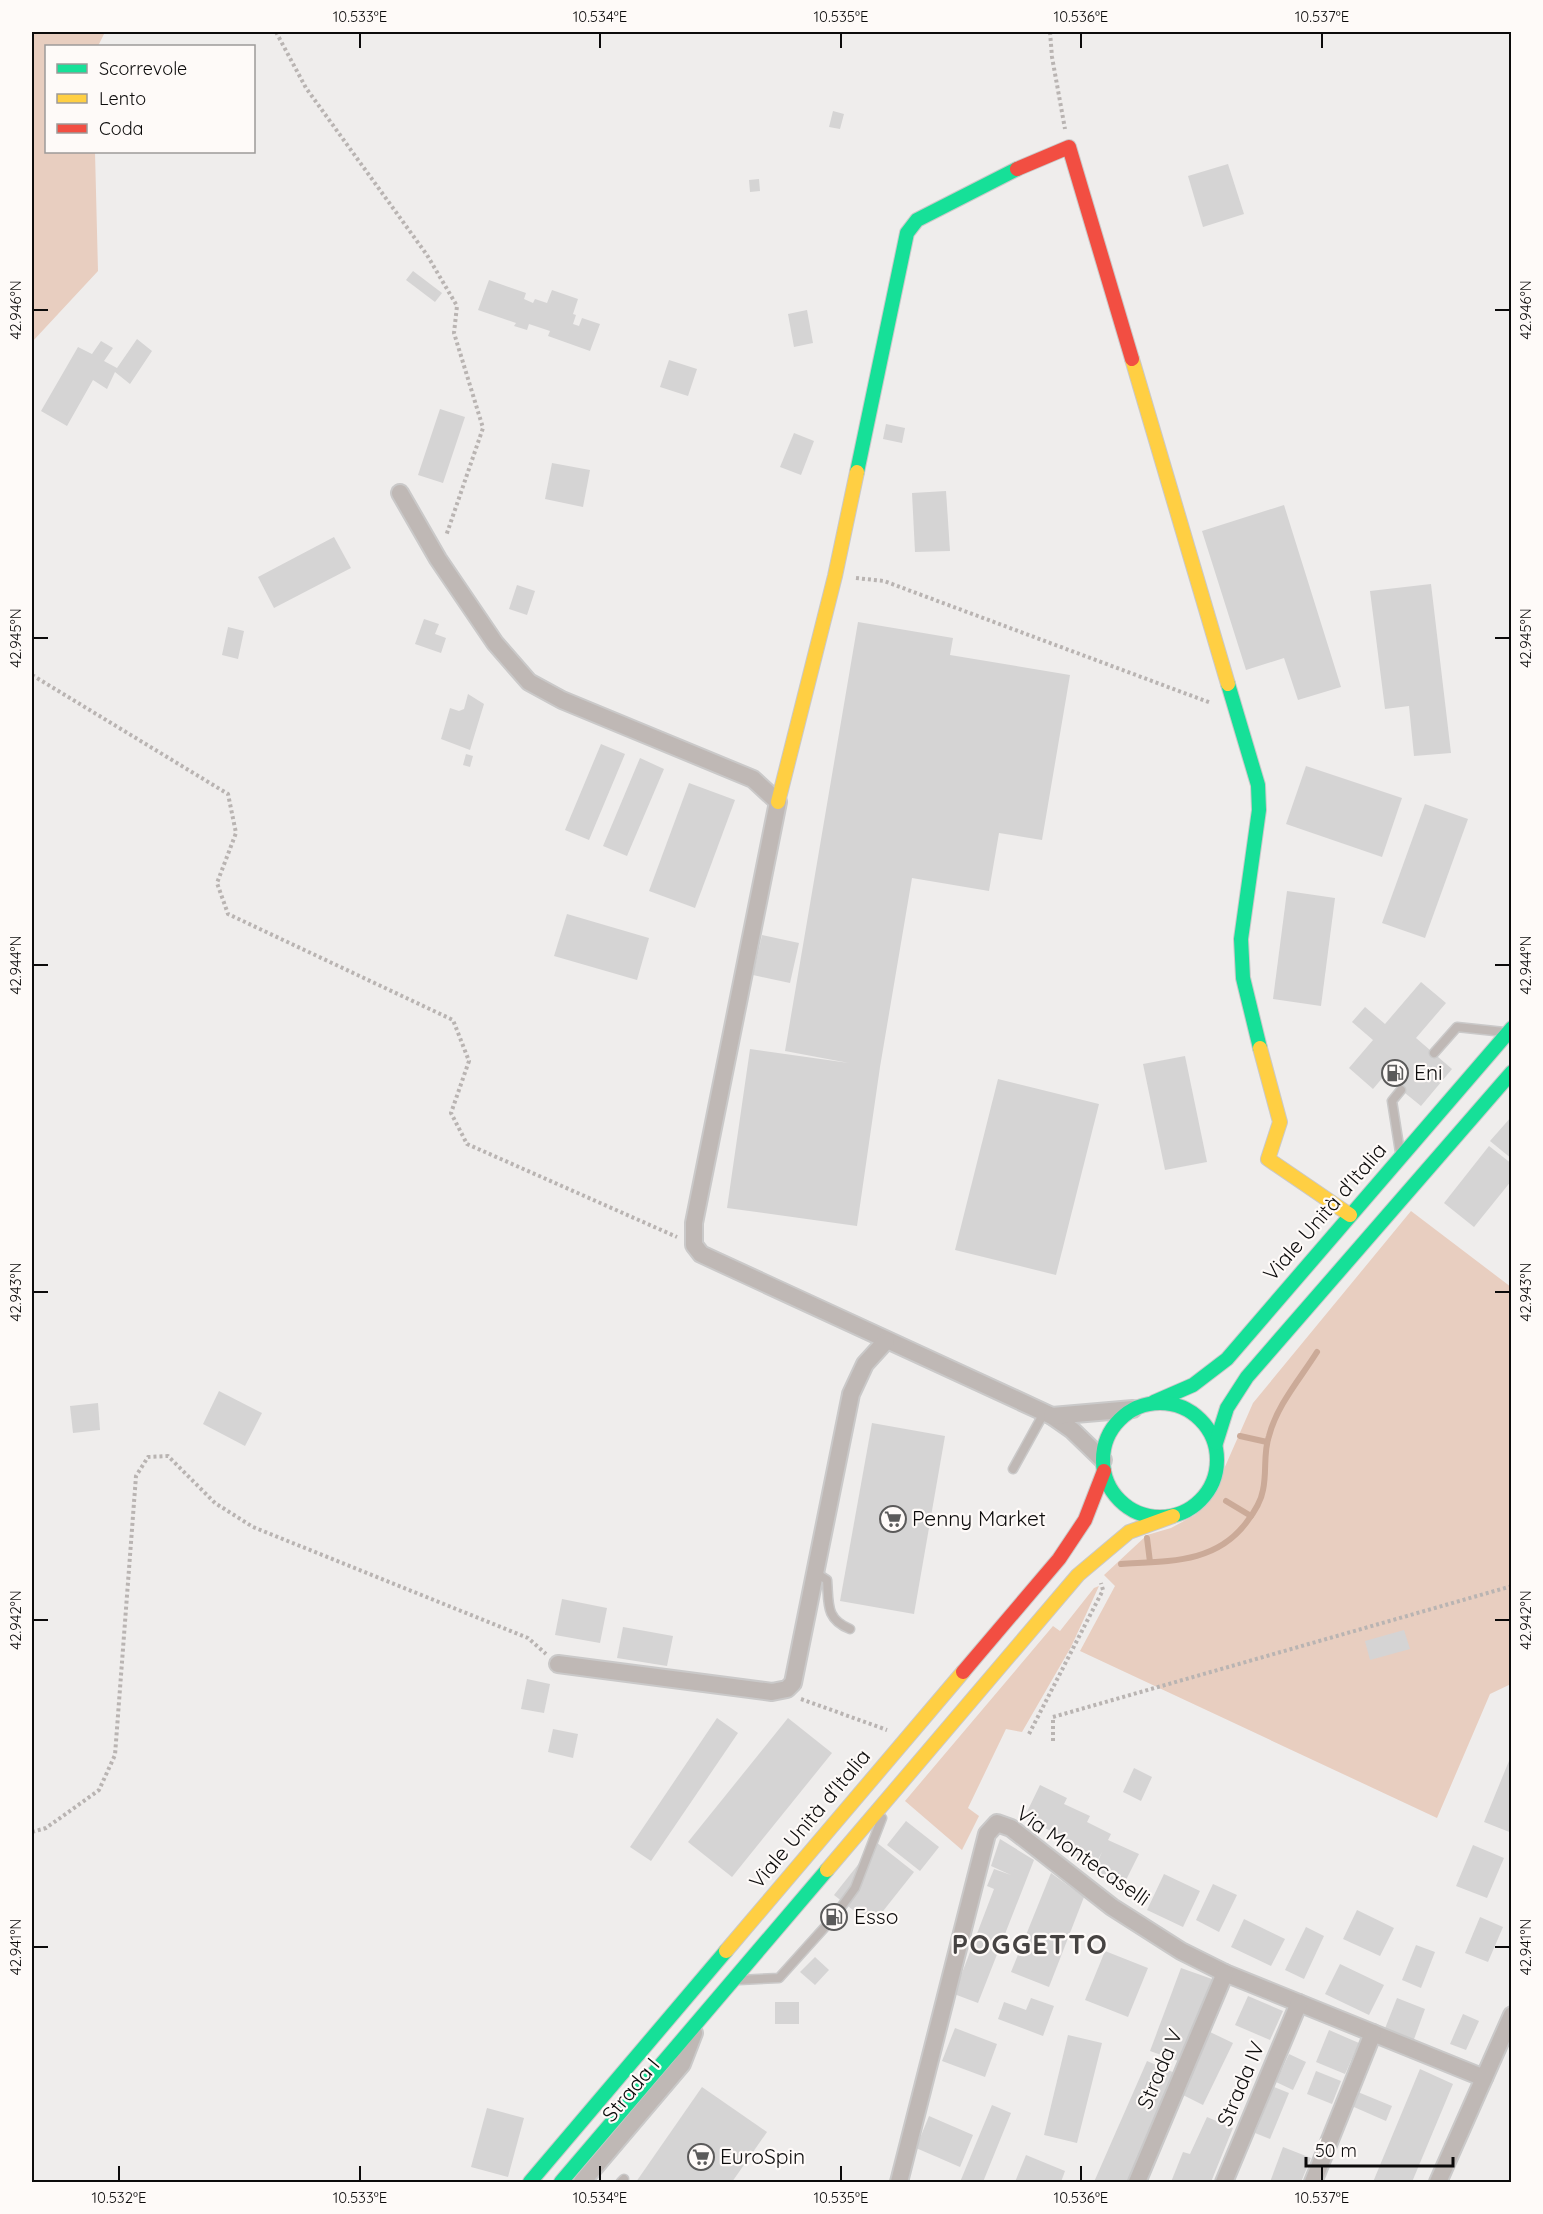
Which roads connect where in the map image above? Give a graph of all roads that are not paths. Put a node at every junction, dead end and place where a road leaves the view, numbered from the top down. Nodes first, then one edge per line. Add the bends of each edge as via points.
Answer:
1 (400, 493) dead end
2 (778, 802) junction
3 (1510, 1030) edge
4 (1434, 1053) dead end
5 (1512, 1072) edge
6 (1512, 1088) edge
7 (1401, 1090) dead end
8 (1495, 1091) junction
9 (1401, 1156) junction
10 (1350, 1215) junction
11 (886, 1341) junction
12 (1154, 1402) junction
13 (1133, 1409) junction
14 (1048, 1414) junction
15 (1216, 1443) junction
16 (1103, 1465) junction
17 (1013, 1469) dead end
18 (1173, 1516) junction
19 (816, 1573) junction
20 (850, 1629) dead end
21 (558, 1664) road end
22 (892, 1792) junction
23 (1225, 1973) junction
24 (732, 1980) junction
25 (1299, 2003) junction
26 (1512, 2015) edge
27 (700, 2018) junction
28 (1373, 2033) junction
29 (1484, 2078) junction
30 (530, 2182) edge
31 (561, 2182) edge
32 (582, 2182) edge
33 (899, 2182) edge
34 (1137, 2182) edge
35 (1224, 2182) edge
36 (1313, 2182) edge
37 (1438, 2182) edge

1 - 2 street via 495,644 529,682 562,700 753,779
2 - 10 main road via 835,576 907,233 917,220 1069,147 1258,785 1259,810 1241,939 1248,1005 1280,1122 1268,1159
2 - 11 street via 700,1189 694,1245 709,1260
3 - 4 lane via 1457,1027
3 - 9 main road, Viale Unità d'Italia
5 - 8 main road
6 - 8 lane
7 - 9 lane via 1392,1101
8 - 15 main road via 1247,1377 1227,1408
9 - 10 main road, Viale Unità d'Italia
10 - 12 main road, Viale Unità d'Italia via 1214,1372 1186,1391
11 - 14 street
11 - 19 street via 865,1364 850,1394
12 - 13 main road, Viale Unità d'Italia
12 - 15 main road, Viale Unità d'Italia via 1174,1403 1192,1411 1207,1425
13 - 14 street
13 - 16 main road, Viale Unità d'Italia via 1111,1430
14 - 16 street via 1072,1430
14 - 17 lane
15 - 18 main road via 1214,1481 1197,1503
16 - 18 main road via 1116,1495 1137,1512 1154,1517
16 - 30 main road, Viale Unità d'Italia via 1085,1520 1059,1559
18 - 22 main road via 1129,1532 1078,1575
19 - 20 lane via 827,1580 830,1615 839,1625
19 - 21 street via 797,1674 787,1689 772,1692
22 - 24 main road
22 - 24 lane via 855,1888 834,1917 779,1978
23 - 25 street, Via Montecaselli
23 - 33 street, Via Montecaselli via 1181,1951 1112,1907 1011,1828 997,1824 987,1834
23 - 34 street, Strada V
24 - 27 main road
25 - 28 street, Via Montecaselli
25 - 35 street, Strada IV
26 - 29 street
27 - 31 main road
27 - 32 street, Strada I via 682,2064
28 - 29 street, Via Montecaselli
28 - 36 street
29 - 37 street

